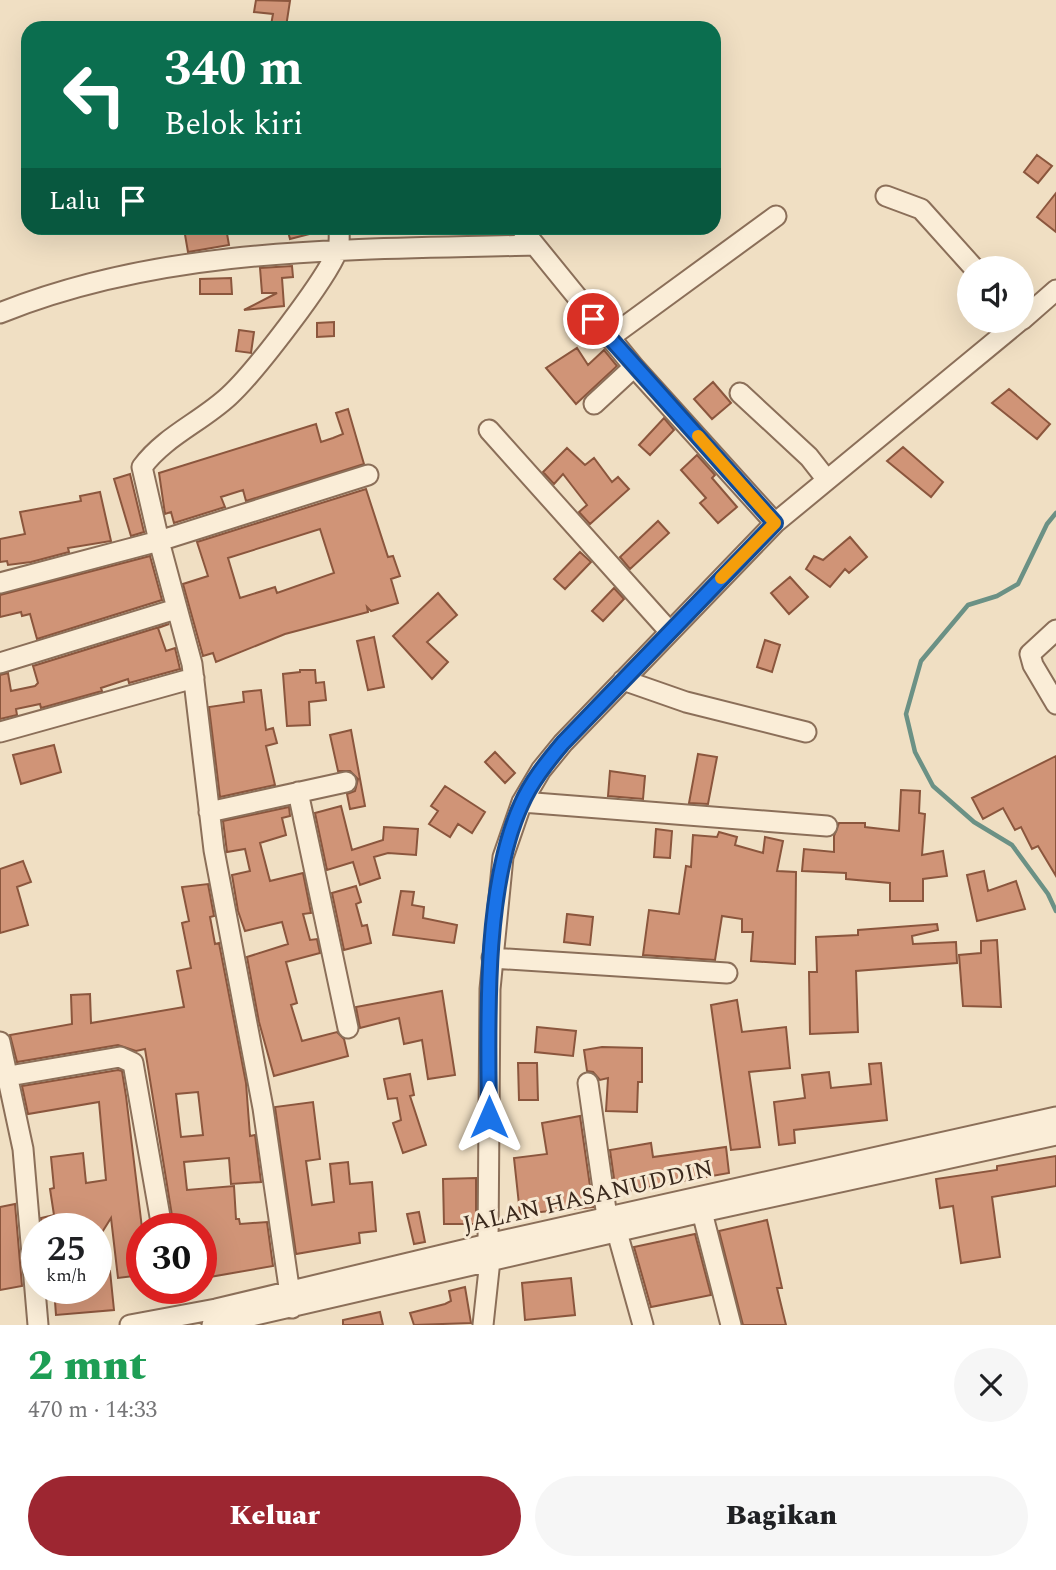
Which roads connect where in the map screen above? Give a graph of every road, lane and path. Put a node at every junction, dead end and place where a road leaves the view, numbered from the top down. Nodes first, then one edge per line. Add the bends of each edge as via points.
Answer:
1 (886, 196) dead end
2 (776, 216) dead end
3 (338, 235) edge
4 (526, 235) edge
5 (533, 244) junction
6 (337, 250) junction
7 (963, 256) edge
8 (1056, 290) edge
9 (1034, 309) edge
10 (0, 313) edge
11 (1005, 333) edge
12 (609, 338) junction
13 (634, 368) junction
14 (740, 393) dead end
15 (594, 404) dead end
16 (489, 430) dead end
17 (368, 475) dead end
18 (827, 480) junction
19 (775, 523) junction
20 (159, 541) junction
21 (0, 583) edge
22 (176, 609) junction
23 (1056, 629) edge
24 (670, 632) junction
25 (0, 663) edge
26 (194, 678) junction
27 (623, 680) junction
28 (1056, 704) edge
29 (0, 732) edge
30 (806, 732) dead end
31 (346, 782) dead end
32 (298, 792) junction
33 (522, 802) junction
34 (209, 812) junction
35 (828, 825) dead end
36 (492, 958) junction
37 (727, 973) dead end
38 (348, 1028) dead end
39 (0, 1042) edge
40 (9, 1076) junction
41 (588, 1083) dead end
42 (1056, 1117) edge
43 (1056, 1135) edge
44 (896, 1160) junction
45 (702, 1212) junction
46 (159, 1213) edge
47 (612, 1224) junction
48 (489, 1252) junction
49 (291, 1299) junction
50 (38, 1325) edge
51 (130, 1325) edge
52 (212, 1325) edge
53 (483, 1325) edge
54 (643, 1325) edge
55 (731, 1325) edge

1 - 7 street via 921,209
2 - 12 street
3 - 6 street
4 - 5 street
5 - 6 street
5 - 12 street
6 - 10 street via 282,252 122,276
6 - 20 street via 304,304 231,395 167,440 142,467
8 - 9 street
11 - 18 street
12 - 13 street
13 - 15 street
13 - 19 street
14 - 18 street via 809,457
16 - 24 street
17 - 20 street
18 - 19 street
19 - 24 street
20 - 21 street
20 - 22 street
22 - 25 street
22 - 26 street
23 - 28 street via 1030,654
24 - 27 street
26 - 29 street
26 - 34 street
27 - 30 street via 686,702
27 - 33 street via 563,743
31 - 32 street
32 - 34 street
32 - 38 street
33 - 35 street
33 - 36 street via 503,857
34 - 49 street via 263,1108
36 - 37 street
36 - 48 street
39 - 40 street
40 - 46 street via 129,1058
40 - 50 street via 23,1150
41 - 47 street
42 - 44 street, JALAN HASANUDDIN
43 - 44 street, JALAN HASANUDDIN
44 - 45 street, JALAN HASANUDDIN
44 - 47 street, JALAN HASANUDDIN
45 - 47 street, JALAN HASANUDDIN
45 - 55 street
47 - 48 street, JALAN HASANUDDIN
47 - 54 street
48 - 49 street, JALAN HASANUDDIN
48 - 53 street
49 - 51 street, JALAN HASANUDDIN
49 - 52 street, JALAN HASANUDDIN

